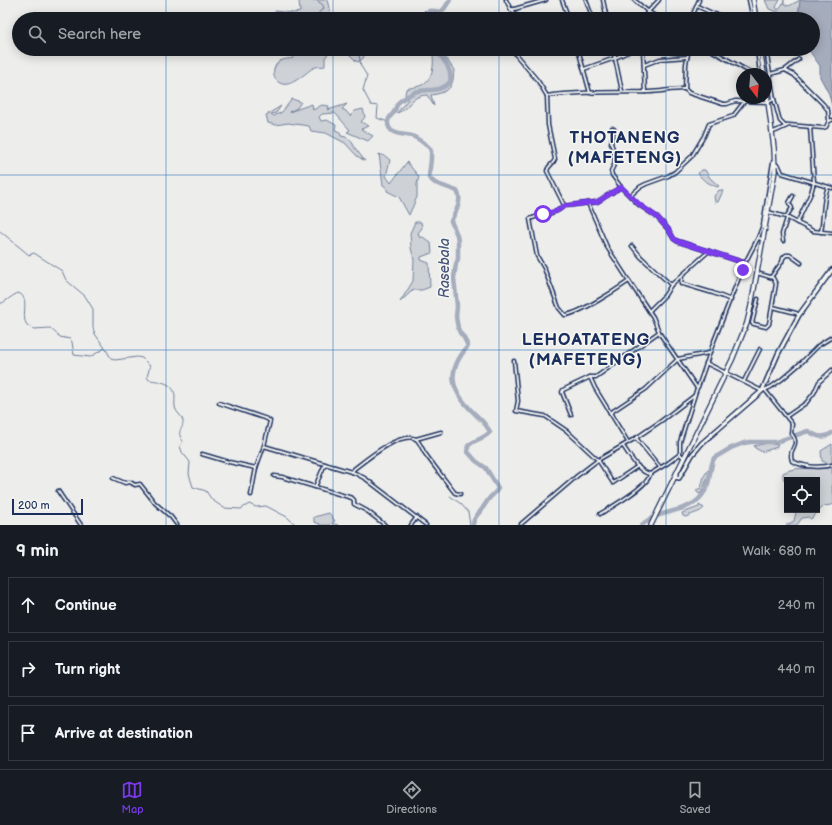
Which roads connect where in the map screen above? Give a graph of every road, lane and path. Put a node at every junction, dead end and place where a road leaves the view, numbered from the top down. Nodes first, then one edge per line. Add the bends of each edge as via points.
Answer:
1 (506, 0) edge
2 (546, 0) edge
3 (562, 0) edge
4 (586, 0) edge
5 (603, 0) edge
6 (634, 0) edge
7 (659, 0) edge
8 (699, 0) edge
9 (749, 0) edge
10 (753, 0) edge
11 (697, 6) junction
12 (512, 10) joint
13 (649, 11) joint
14 (566, 12) edge
15 (591, 12) edge
16 (605, 12) edge
17 (694, 12) edge
18 (710, 12) edge
19 (752, 12) edge
20 (755, 12) edge
21 (517, 56) edge
22 (580, 56) edge
23 (619, 56) edge
24 (643, 56) edge
25 (721, 56) edge
26 (758, 56) edge
27 (761, 56) edge
28 (767, 56) edge
29 (687, 57) joint
30 (615, 58) junction
31 (799, 59) dead end
32 (644, 65) junction
33 (743, 68) edge
34 (759, 68) edge
35 (763, 68) edge
36 (768, 68) edge
37 (584, 69) junction
38 (785, 70) junction
39 (772, 73) edge
40 (772, 86) edge
41 (685, 89) junction
42 (622, 91) junction
43 (645, 92) junction
44 (590, 93) junction
45 (547, 96) junction
46 (774, 99) joint
47 (736, 101) edge
48 (742, 104) edge
49 (769, 104) edge
50 (830, 121) edge
51 (785, 126) junction
52 (810, 127) junction
53 (612, 128) dead end
54 (772, 132) junction
55 (775, 158) junction
56 (775, 164) junction
57 (814, 182) junction
58 (621, 187) junction
59 (828, 187) junction
60 (832, 188) edge
61 (630, 196) junction
62 (792, 196) dead end
63 (588, 203) junction
64 (564, 206) junction
65 (768, 212) junction
66 (786, 218) junction
67 (797, 222) junction
68 (821, 232) junction
69 (832, 233) edge
70 (758, 238) junction
71 (764, 239) junction
72 (783, 241) dead end
73 (632, 246) dead end
74 (709, 251) junction
75 (745, 263) junction
76 (801, 263) dead end
77 (832, 270) edge
78 (757, 273) junction
79 (682, 276) junction
80 (771, 277) junction
81 (629, 281) junction
82 (672, 285) junction
83 (758, 299) dead end
84 (731, 300) junction
85 (773, 306) junction
86 (649, 311) junction
87 (799, 315) junction
88 (659, 332) junction
89 (832, 338) edge
90 (760, 349) dead end
91 (710, 352) junction
92 (678, 359) junction
93 (514, 361) dead end
94 (706, 363) junction
95 (832, 370) edge
96 (726, 373) junction
97 (590, 378) junction
98 (744, 381) junction
99 (697, 388) junction
100 (764, 390) junction
101 (694, 395) junction
102 (219, 403) dead end
103 (610, 413) junction
104 (571, 415) dead end
105 (787, 416) junction
106 (441, 432) dead end
107 (636, 438) junction
108 (416, 439) junction
109 (628, 442) junction
110 (622, 445) junction
111 (264, 446) junction
112 (202, 454) dead end
113 (680, 454) junction
114 (684, 458) junction
115 (598, 460) junction
116 (325, 464) junction
117 (832, 465) edge
118 (638, 466) junction
119 (660, 467) junction
120 (256, 468) junction
121 (352, 472) junction
122 (650, 474) junction
123 (274, 476) dead end
124 (675, 477) junction
125 (113, 478) dead end
126 (315, 487) junction
127 (58, 491) dead end
128 (460, 494) dead end
129 (252, 495) dead end
130 (600, 514) dead end
131 (417, 517) junction
132 (521, 524) dead end
133 (81, 525) edge
134 (177, 525) edge
135 (385, 525) edge
136 (411, 525) edge
137 (426, 525) edge
138 (652, 525) edge

1 - 12 street
2 - 12 street
3 - 14 street
4 - 15 street
5 - 16 street
6 - 13 street
7 - 13 street
8 - 11 street
9 - 19 street
10 - 20 main road
11 - 17 street
11 - 18 street
21 - 45 street
22 - 37 street
23 - 30 street
24 - 32 street
25 - 33 street
26 - 34 street
27 - 35 main road
28 - 36 street
29 - 32 street via 660,59
29 - 41 street
30 - 37 street
30 - 42 street
31 - 38 street
32 - 43 street
37 - 44 street
38 - 39 street
38 - 50 street via 794,75 823,104 828,110
40 - 46 street
41 - 43 street
41 - 47 street via 689,93 723,104
42 - 43 street
42 - 44 street
44 - 45 street
45 - 64 street via 548,125 555,159 547,171
46 - 51 street via 780,123
48 - 61 street via 733,116 709,124 692,156 675,172 640,187
49 - 54 main road
50 - 52 street via 826,127
51 - 52 street
51 - 54 street
52 - 57 street
53 - 58 street via 614,129 611,143 615,163 611,173
54 - 55 main road
55 - 56 main road
55 - 70 street via 762,230
56 - 57 street via 782,173
56 - 65 main road
57 - 59 street
57 - 67 street
58 - 61 street
58 - 63 street via 601,201
59 - 60 street
59 - 68 street
61 - 74 street via 657,217 674,239
62 - 66 street via 789,203 792,208
63 - 64 street
63 - 81 street via 607,248
64 - 81 street via 557,211 530,219 537,256 562,312 567,315
65 - 66 street
65 - 71 main road
66 - 67 street
66 - 72 street
67 - 68 street via 813,231
68 - 69 street
70 - 71 street
70 - 75 street
71 - 78 main road
73 - 82 street
74 - 75 street
74 - 79 street
75 - 84 street
76 - 80 street via 786,255
77 - 87 street
78 - 80 street
78 - 96 main road via 747,323
79 - 82 street
79 - 84 street via 681,284
80 - 85 street via 776,284
81 - 86 street
82 - 86 street
83 - 85 street via 752,322 754,324 768,326
84 - 91 street
85 - 87 street
86 - 88 street
87 - 100 street via 778,354
88 - 92 street
88 - 97 street via 602,373
89 - 100 street via 819,345 781,380
90 - 98 street
91 - 92 street
91 - 94 street
92 - 99 street
92 - 103 street via 646,389
93 - 115 street via 518,402 516,411 545,416 567,431
94 - 96 street
94 - 99 street
95 - 105 street via 819,382 806,403
96 - 98 street
96 - 114 main road
97 - 103 street
97 - 104 street via 562,392
98 - 100 street
99 - 101 street
100 - 105 street
100 - 124 street via 702,443 679,478
101 - 107 street
101 - 113 street via 680,442
102 - 111 street via 270,421
103 - 109 street
105 - 117 street via 792,424 791,433 796,439 792,461 803,466
106 - 108 street
107 - 109 street
107 - 119 street
108 - 121 street via 391,443
108 - 128 street via 455,494
109 - 110 street
110 - 115 street
110 - 118 street
111 - 116 street
111 - 120 street
112 - 120 street
113 - 114 street
113 - 119 street
114 - 124 main road
115 - 118 street via 614,483
115 - 132 street via 570,480
116 - 121 street
116 - 126 street
118 - 122 street
119 - 122 street
120 - 129 street
121 - 131 street
122 - 130 street via 635,491
123 - 126 street
124 - 138 main road
125 - 134 street via 125,483 140,484
126 - 135 street via 352,498 354,504
127 - 133 street
131 - 136 street
131 - 137 street

